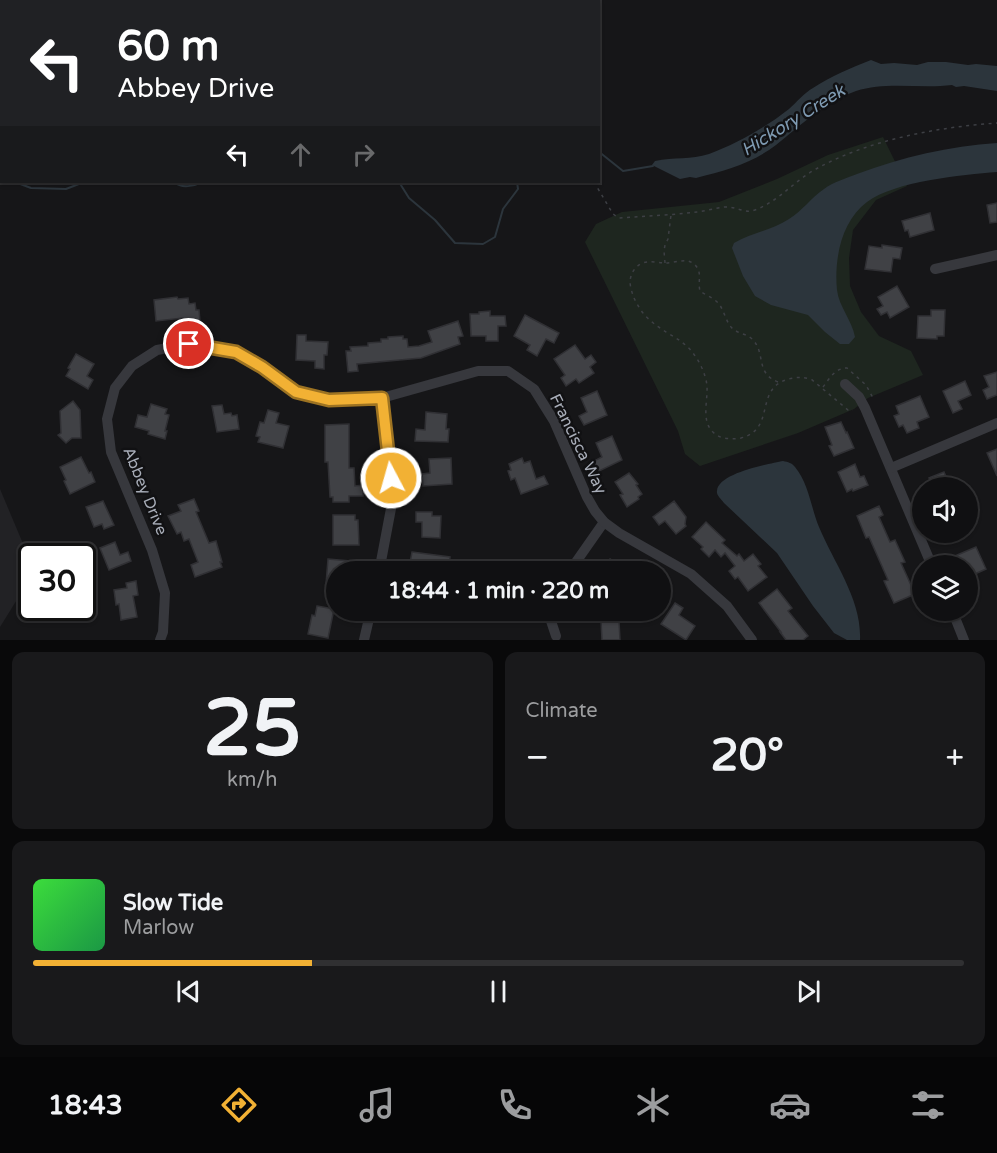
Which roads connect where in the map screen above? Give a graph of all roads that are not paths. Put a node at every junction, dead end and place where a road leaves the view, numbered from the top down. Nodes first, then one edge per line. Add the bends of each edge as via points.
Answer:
1 (997, 255) edge
2 (935, 269) dead end
3 (478, 370) joint
4 (845, 384) dead end
5 (382, 398) junction
6 (997, 423) edge
7 (891, 468) junction
8 (604, 522) junction
9 (927, 555) edge
10 (381, 561) edge
11 (577, 561) edge
12 (368, 621) edge
13 (551, 621) edge
14 (956, 621) edge
15 (556, 636) dead end
16 (160, 640) edge
17 (364, 640) edge
18 (752, 640) edge
19 (964, 640) edge

1 - 2 street
3 - 5 street, Abbey Drive
3 - 8 street, Francisca Way via 508,371 534,389 554,421 587,497
4 - 7 street via 866,408
5 - 10 street via 393,498
5 - 16 street, Abbey Drive via 329,400 296,392 236,352 189,344 157,350 132,366 115,388 107,419 111,452 153,549 165,592
6 - 7 street
7 - 9 street
8 - 11 street
8 - 18 street, Francisca Way via 691,574 727,606
12 - 17 street
13 - 15 street
14 - 19 street

